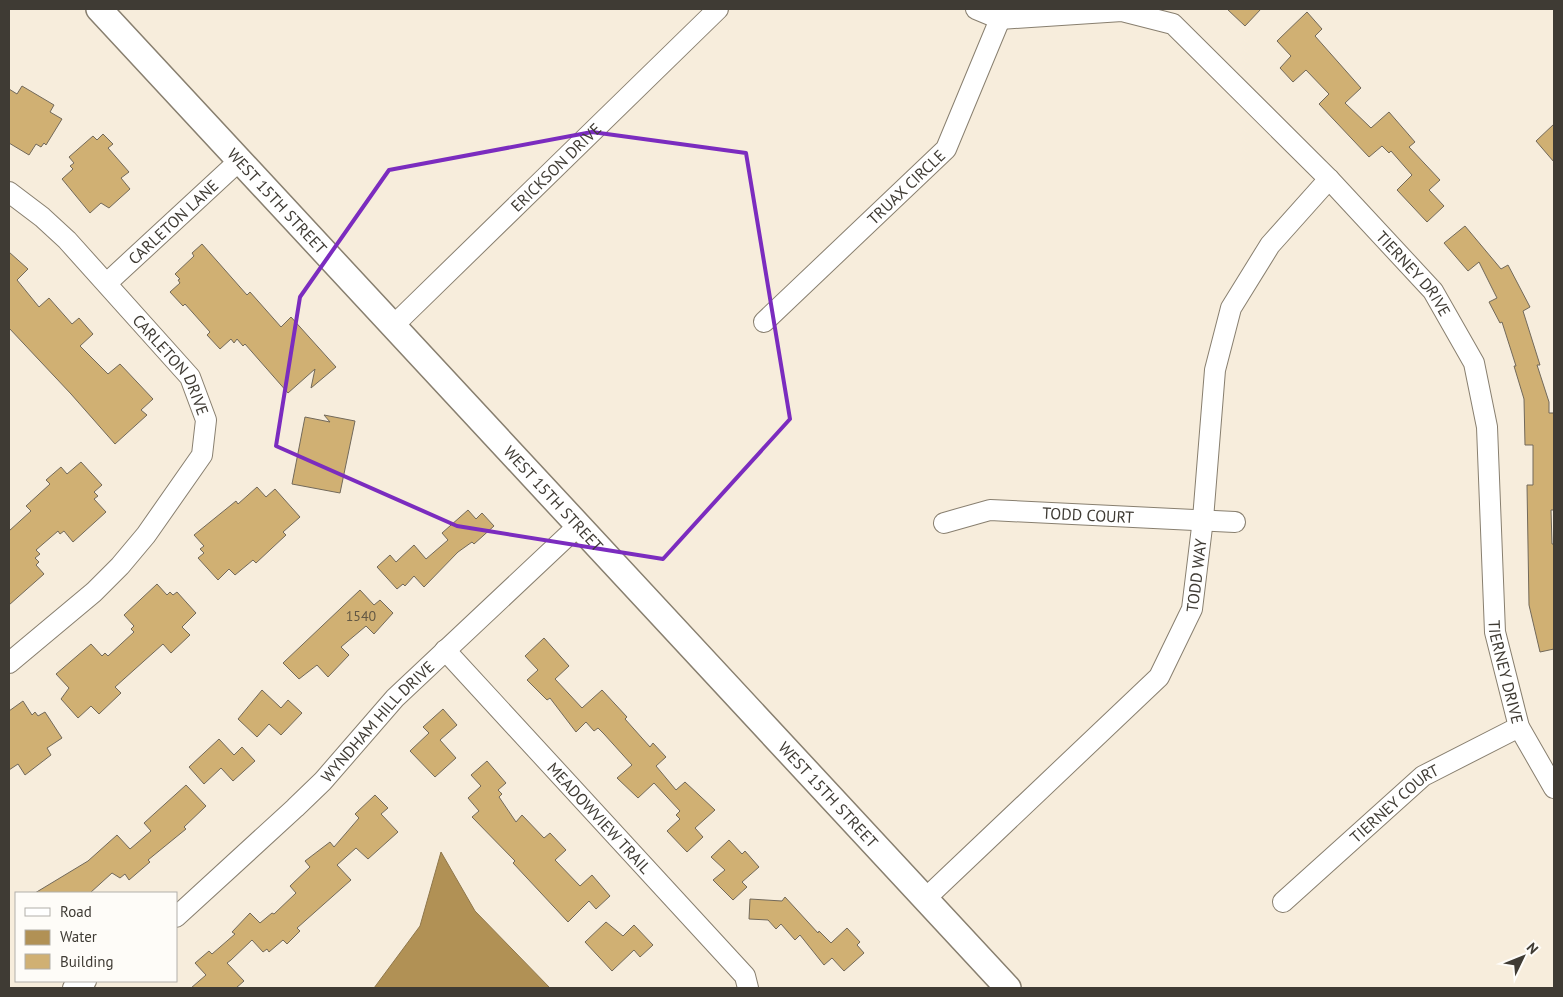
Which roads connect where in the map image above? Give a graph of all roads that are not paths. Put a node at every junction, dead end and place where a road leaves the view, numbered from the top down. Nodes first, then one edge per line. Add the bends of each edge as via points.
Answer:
1 (99, 9) edge
2 (718, 9) edge
3 (976, 9) edge
4 (1000, 18) junction
5 (240, 160) junction
6 (1329, 178) junction
7 (9, 192) edge
8 (107, 283) junction
9 (764, 322) dead end
10 (394, 325) junction
11 (1203, 519) junction
12 (1235, 522) dead end
13 (944, 523) dead end
14 (578, 526) junction
15 (445, 650) junction
16 (9, 663) edge
17 (1520, 727) junction
18 (1554, 788) edge
19 (925, 899) junction
20 (1284, 902) dead end
21 (178, 915) edge
22 (84, 982) edge
23 (73, 988) edge
24 (748, 988) edge
25 (1008, 988) edge

1 - 5 street, WEST 15TH STREET
2 - 10 street, ERICKSON DRIVE
3 - 4 street, TIERNEY DRIVE
4 - 6 street, TIERNEY DRIVE via 1122,11 1173,24
4 - 9 street, TRUAX CIRCLE via 946,149
5 - 8 street, CARLETON LANE
5 - 10 street, WEST 15TH STREET
6 - 11 street, TODD WAY via 1270,245 1231,308 1215,370
6 - 17 street, TIERNEY DRIVE via 1433,291 1474,363 1487,427 1494,632
7 - 8 street, CARLETON DRIVE via 42,217
8 - 16 street, CARLETON DRIVE via 190,376 206,420 202,456 120,566
10 - 14 street, WEST 15TH STREET
11 - 12 street, TODD COURT
11 - 13 street, TODD COURT via 990,510
11 - 19 street, TODD WAY via 1192,609 1159,676
14 - 15 street, WYNDHAM HILL DRIVE
14 - 19 street, WEST 15TH STREET
15 - 21 street, WYNDHAM HILL DRIVE via 395,698 323,780
15 - 24 street, MEADOWVIEW TRAIL via 745,976
17 - 18 street, TIERNEY DRIVE
17 - 20 street, TIERNEY COURT via 1422,776
19 - 25 street, WEST 15TH STREET
22 - 23 street

